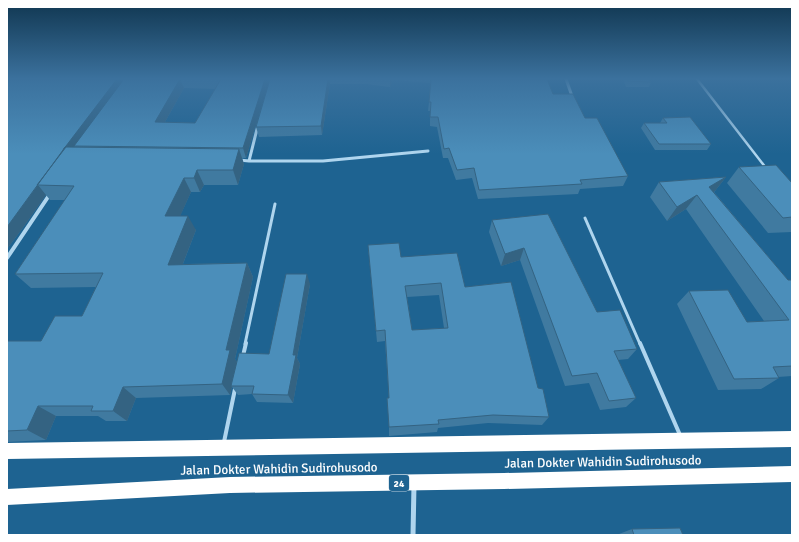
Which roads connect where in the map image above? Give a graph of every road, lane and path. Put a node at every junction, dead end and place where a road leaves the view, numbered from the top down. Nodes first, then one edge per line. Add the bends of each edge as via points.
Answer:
1 (717, 104) edge
2 (259, 121) edge
3 (428, 152) dead end
4 (234, 160) edge
5 (249, 161) junction
6 (769, 172) edge
7 (51, 192) edge
8 (275, 204) dead end
9 (585, 218) dead end
10 (7, 258) edge
11 (241, 363) edge
12 (236, 386) edge
13 (792, 438) edge
14 (683, 440) junction
15 (223, 448) junction
16 (7, 451) edge
17 (792, 474) edge
18 (414, 482) junction
19 (7, 497) edge
20 (413, 535) edge

1 - 6 lane
2 - 5 street
3 - 5 street via 323,161
4 - 5 street
7 - 10 street
8 - 11 lane
9 - 14 lane
12 - 15 lane
13 - 14 highway, Jalan Dokter Wahidin Sudirohusodo
14 - 15 highway, Jalan Dokter Wahidin Sudirohusodo
15 - 16 highway, Jalan Dokter Wahidin Sudirohusodo
17 - 18 highway, Jalan Dokter Wahidin Sudirohusodo / 24
18 - 19 highway, Jalan Dokter Wahidin Sudirohusodo / 24 via 230,485
18 - 20 street

